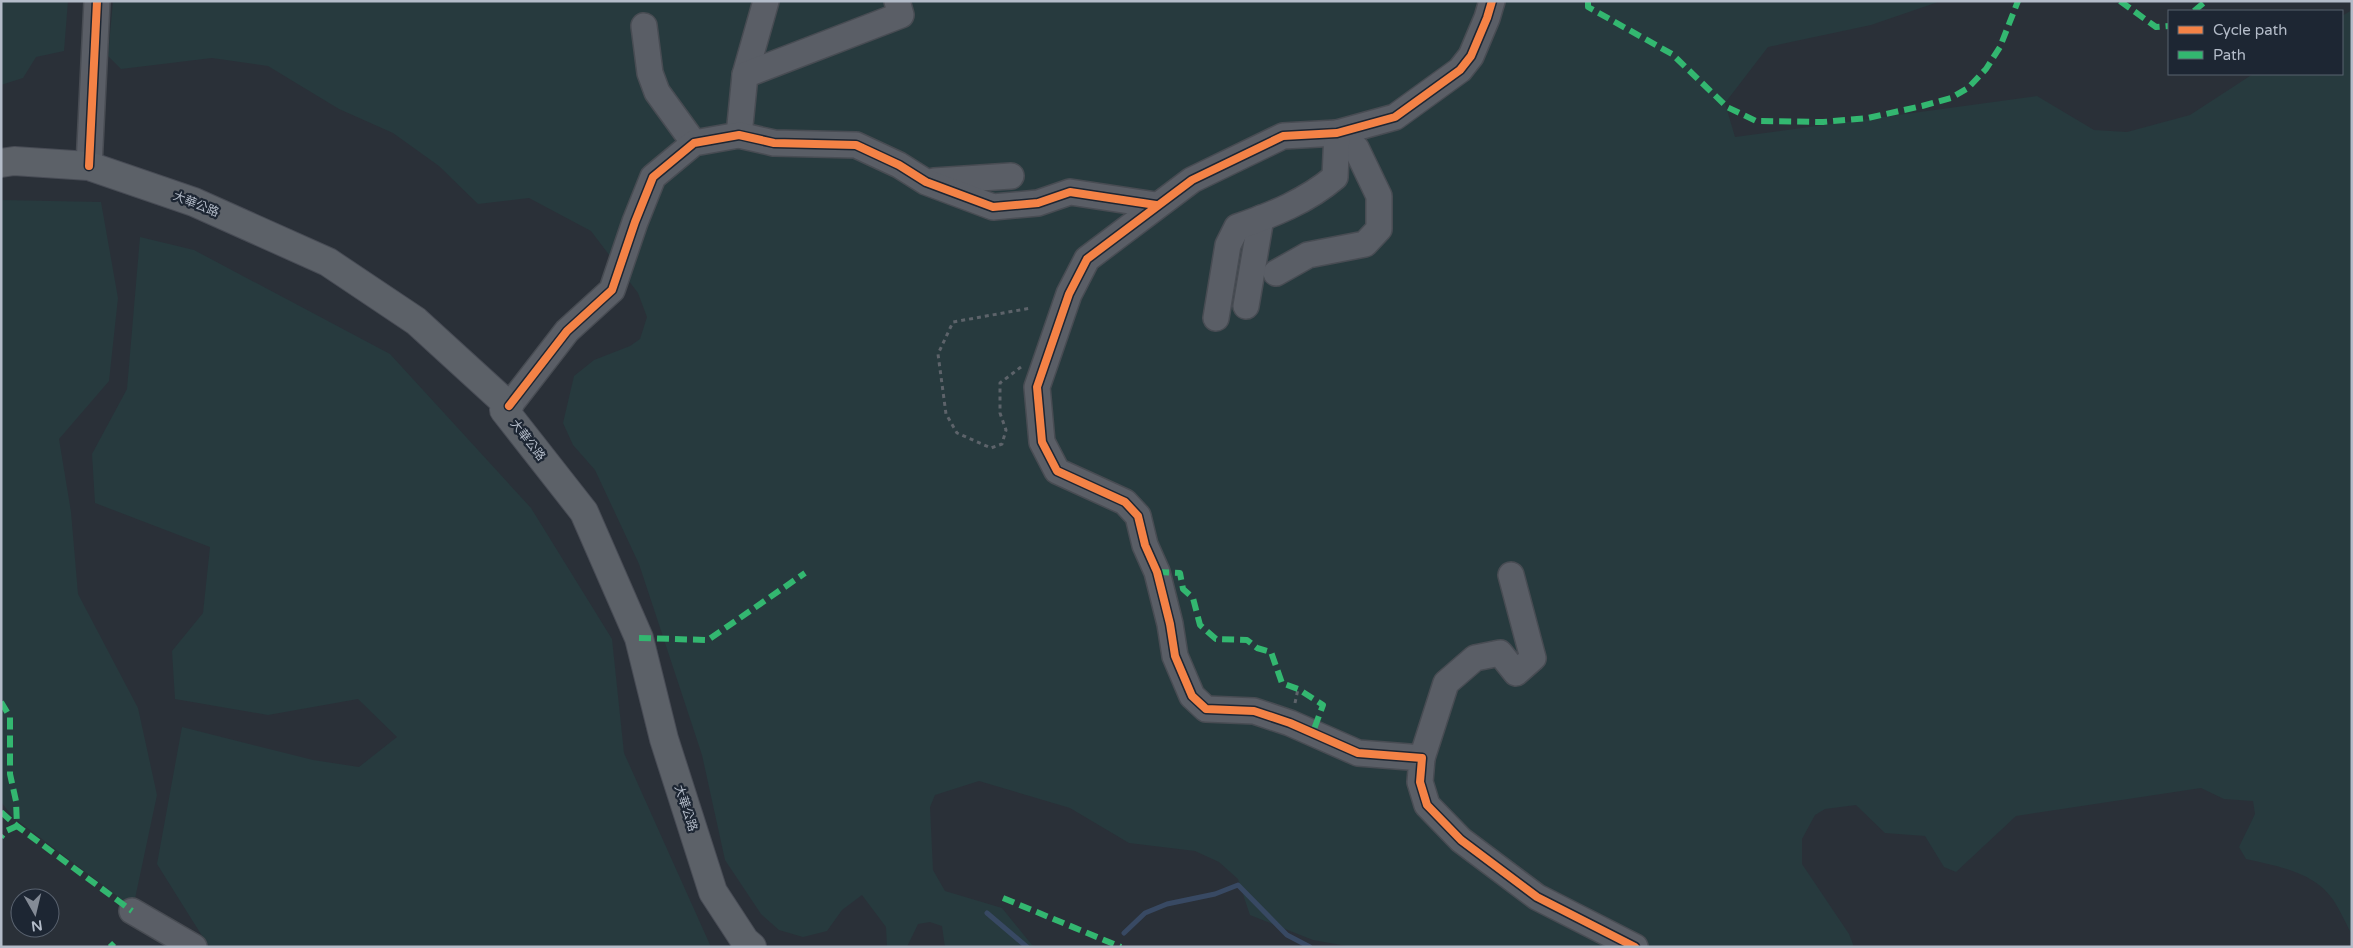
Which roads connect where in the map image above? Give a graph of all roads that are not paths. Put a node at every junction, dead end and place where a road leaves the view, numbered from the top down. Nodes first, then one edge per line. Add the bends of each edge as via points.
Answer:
1 (97, 1) edge
2 (766, 1) edge
3 (897, 1) edge
4 (1492, 1) edge
5 (644, 26) dead end
6 (745, 75) junction
7 (1337, 133) junction
8 (738, 135) junction
9 (694, 143) junction
10 (1, 162) edge
11 (89, 166) junction
12 (1011, 176) dead end
13 (926, 182) junction
14 (1156, 205) junction
15 (1261, 218) junction
16 (1276, 273) dead end
17 (1246, 306) dead end
18 (1216, 318) dead end
19 (508, 406) junction
20 (1511, 575) dead end
21 (1422, 758) junction
22 (132, 911) dead end
23 (194, 947) edge
24 (752, 947) edge
25 (1635, 947) edge

1 - 11 street
2 - 6 street
3 - 6 street via 901,15
4 - 7 street via 1471,56 1460,70 1395,118
5 - 9 street via 650,73 657,92
6 - 8 street
7 - 14 street via 1283,136 1192,180
7 - 15 street via 1335,177 1315,194
7 - 16 street via 1356,148 1379,196 1379,229 1366,244 1308,255
8 - 9 street
8 - 13 street via 774,143 856,145
9 - 19 street via 653,177 612,290 567,331
10 - 11 main road, 大華公路
11 - 19 main road, 大華公路 via 194,202 328,262 416,321
12 - 13 street
13 - 14 street via 993,207 1038,203 1070,192
14 - 21 street via 1087,259 1069,294 1037,388 1042,442 1057,472 1125,502 1138,516 1159,581 1175,656 1192,696 1206,709 1254,711 1290,722 1358,753
15 - 17 street
15 - 18 street via 1237,226 1228,245
19 - 24 main road, 大華公路 via 504,410 584,512 639,638 664,739 713,892 744,941
20 - 21 street via 1532,658 1516,672 1500,653 1475,658 1446,683
21 - 25 street via 1420,782 1427,805 1461,840 1537,897
22 - 23 street

